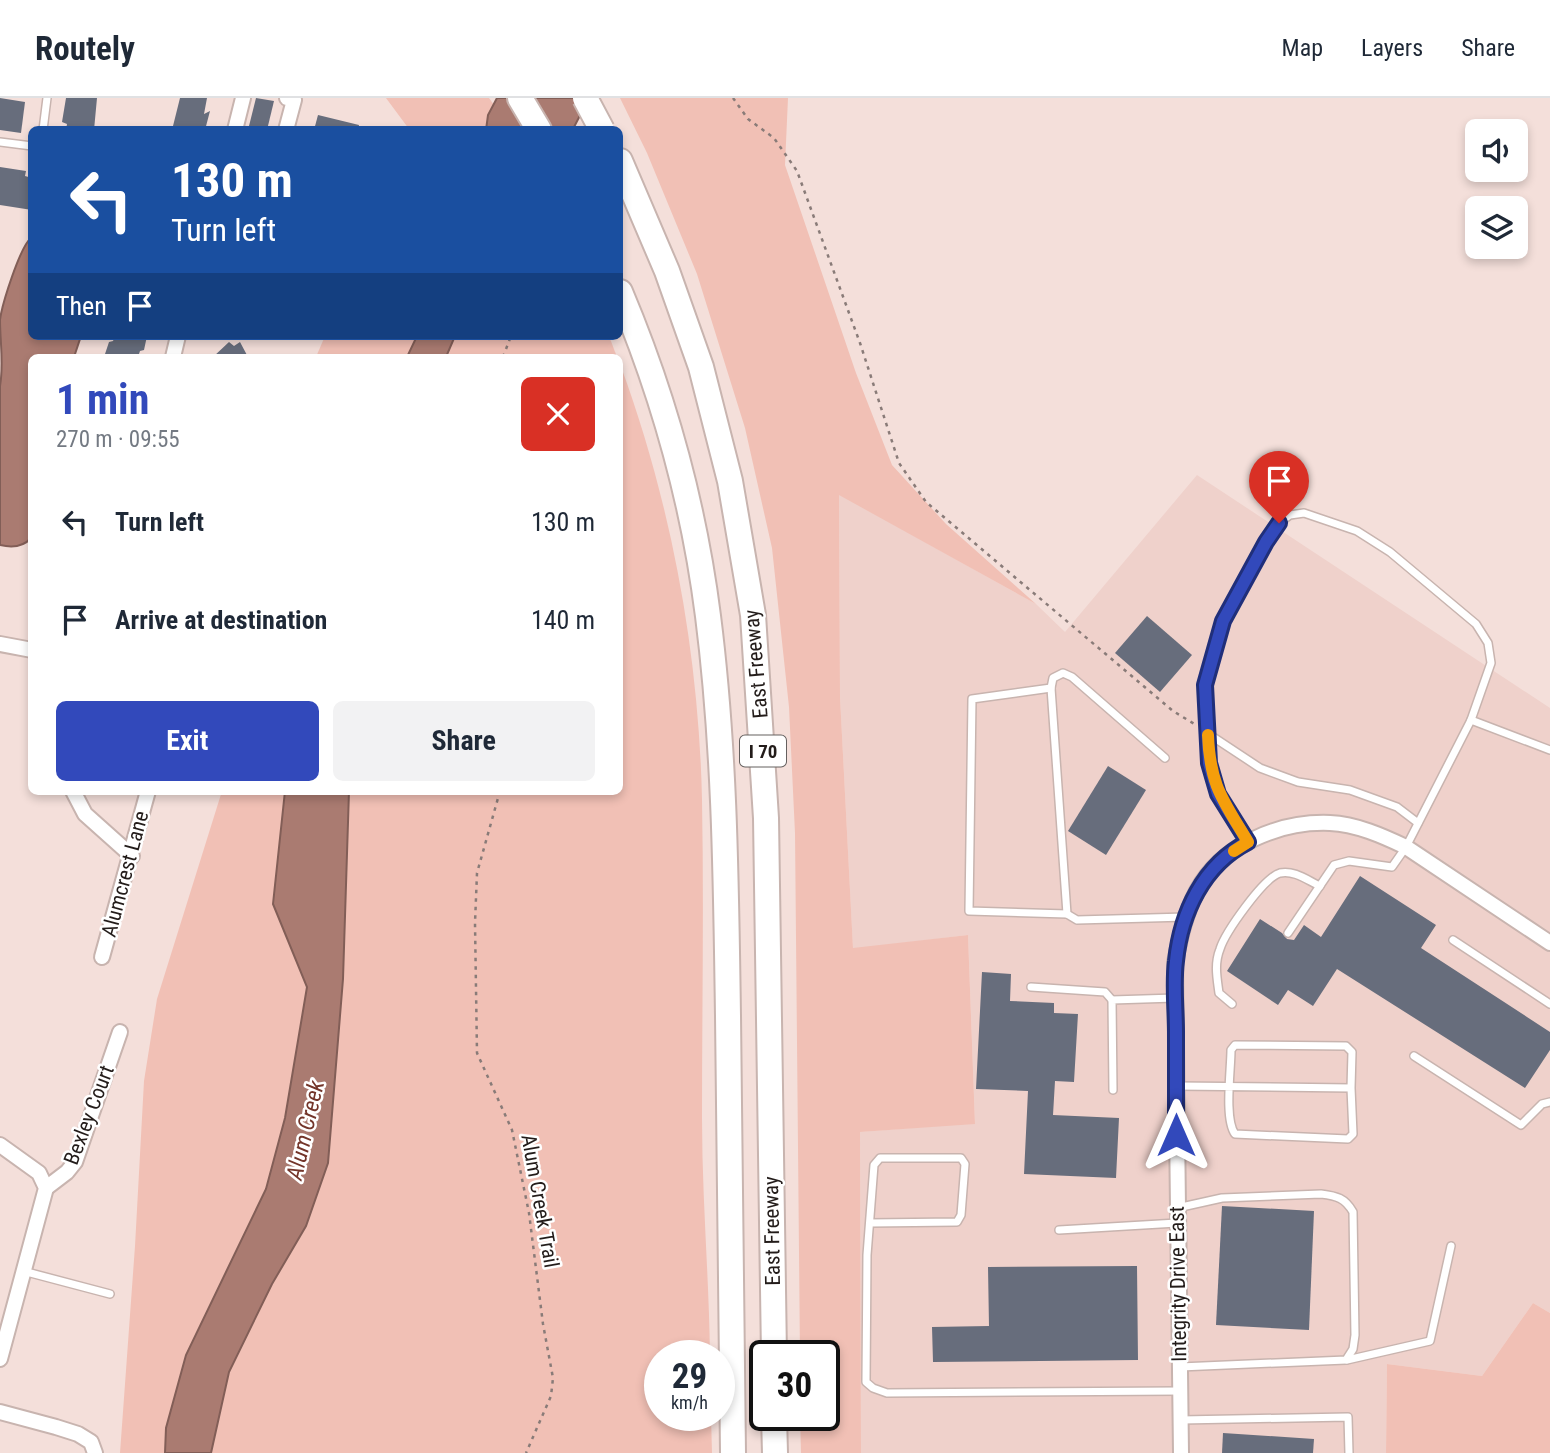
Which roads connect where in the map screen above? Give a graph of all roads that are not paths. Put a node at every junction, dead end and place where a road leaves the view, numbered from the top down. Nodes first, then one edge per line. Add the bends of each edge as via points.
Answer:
1 (47, 98) edge
2 (243, 98) edge
3 (287, 98) edge
4 (520, 98) edge
5 (585, 98) edge
6 (44, 126) edge
7 (236, 126) edge
8 (287, 126) edge
9 (537, 126) edge
10 (600, 126) edge
11 (0, 142) edge
12 (28, 146) edge
13 (623, 168) edge
14 (623, 300) edge
15 (0, 644) edge
16 (28, 649) edge
17 (1051, 688) junction
18 (1471, 720) junction
19 (1208, 733) junction
20 (1550, 750) edge
21 (1165, 758) dead end
22 (75, 795) edge
23 (147, 795) edge
24 (1418, 823) junction
25 (1246, 843) junction
26 (1406, 847) junction
27 (132, 856) junction
28 (1320, 886) junction
29 (1067, 914) junction
30 (1186, 917) junction
31 (1288, 933) dead end
32 (1453, 940) dead end
33 (1550, 943) edge
34 (102, 957) dead end
35 (1031, 987) dead end
36 (1176, 998) junction
37 (1112, 1000) junction
38 (1233, 1004) dead end
39 (1550, 1004) edge
40 (120, 1032) dead end
41 (1414, 1056) dead end
42 (1176, 1086) junction
43 (1230, 1087) junction
44 (1351, 1088) junction
45 (1113, 1090) dead end
46 (1550, 1102) edge
47 (0, 1146) edge
48 (46, 1188) junction
49 (1177, 1208) junction
50 (870, 1223) junction
51 (1177, 1223) junction
52 (1059, 1230) dead end
53 (1451, 1246) dead end
54 (23, 1270) junction
55 (110, 1294) dead end
56 (774, 1340) edge
57 (0, 1359) edge
58 (1346, 1360) junction
59 (1180, 1367) junction
60 (1180, 1391) junction
61 (0, 1412) edge
62 (1180, 1420) junction
63 (774, 1431) edge
64 (95, 1453) edge
65 (733, 1453) edge
66 (775, 1453) edge
67 (1181, 1453) edge
68 (1349, 1453) edge

1 - 6 lane
2 - 7 street
3 - 8 street via 294,100
4 - 9 highway
5 - 10 highway, bridge
11 - 12 lane
13 - 56 highway, East Freeway / I 70 via 701,367 730,481 754,615 766,818
14 - 65 highway, East Freeway / I 70 via 654,387 685,498 705,597 718,710 726,898
15 - 16 street
17 - 21 lane via 1053,678 1063,673 1072,677
17 - 29 lane
17 - 29 lane via 972,699 969,911
18 - 19 lane via 1491,663 1488,643 1476,624 1390,552 1357,531 1304,513 1279,523 1223,621 1205,685
18 - 20 lane
18 - 24 lane
19 - 24 lane via 1260,768 1298,782 1350,790 1397,807
19 - 25 lane via 1209,763 1218,794
22 - 27 street via 85,814
23 - 27 street, Alumcrest Lane
24 - 26 lane
25 - 26 street via 1293,827 1331,823 1372,832
25 - 30 street, Integrity Drive East via 1209,873
26 - 28 lane via 1392,867 1349,861 1334,865
26 - 33 street
27 - 34 street, Alumcrest Lane
28 - 31 lane
28 - 38 lane via 1293,872 1278,874 1266,881 1244,909 1220,948 1216,970 1219,993
29 - 30 lane via 1077,920
30 - 36 street, Integrity Drive East via 1175,962
32 - 39 lane
35 - 37 lane via 1105,992
36 - 37 lane
36 - 42 street, Integrity Drive East
37 - 45 lane
40 - 48 street, Bexley Court via 75,1162
41 - 46 lane via 1521,1125
42 - 43 lane
42 - 49 street, Integrity Drive East
43 - 44 lane
43 - 44 lane via 1235,1045 1346,1046 1352,1052
43 - 44 lane via 1230,1128 1235,1134 1348,1139 1353,1134
47 - 48 street via 39,1173
48 - 54 street
49 - 51 street, Integrity Drive East
49 - 58 lane via 1222,1198 1297,1195 1335,1196 1347,1202 1353,1212 1355,1335
50 - 50 lane via 874,1165 880,1158 961,1158 965,1164 957,1222
50 - 60 lane via 866,1382 873,1388 887,1393
51 - 52 lane
51 - 59 street, Integrity Drive East
53 - 58 lane via 1430,1341
54 - 55 lane
54 - 57 street
58 - 59 lane
59 - 60 street, Integrity Drive East
60 - 62 street, Integrity Drive East
61 - 64 street via 78,1434 91,1442
62 - 67 street, Integrity Drive East
62 - 68 lane via 1348,1417
63 - 66 highway

